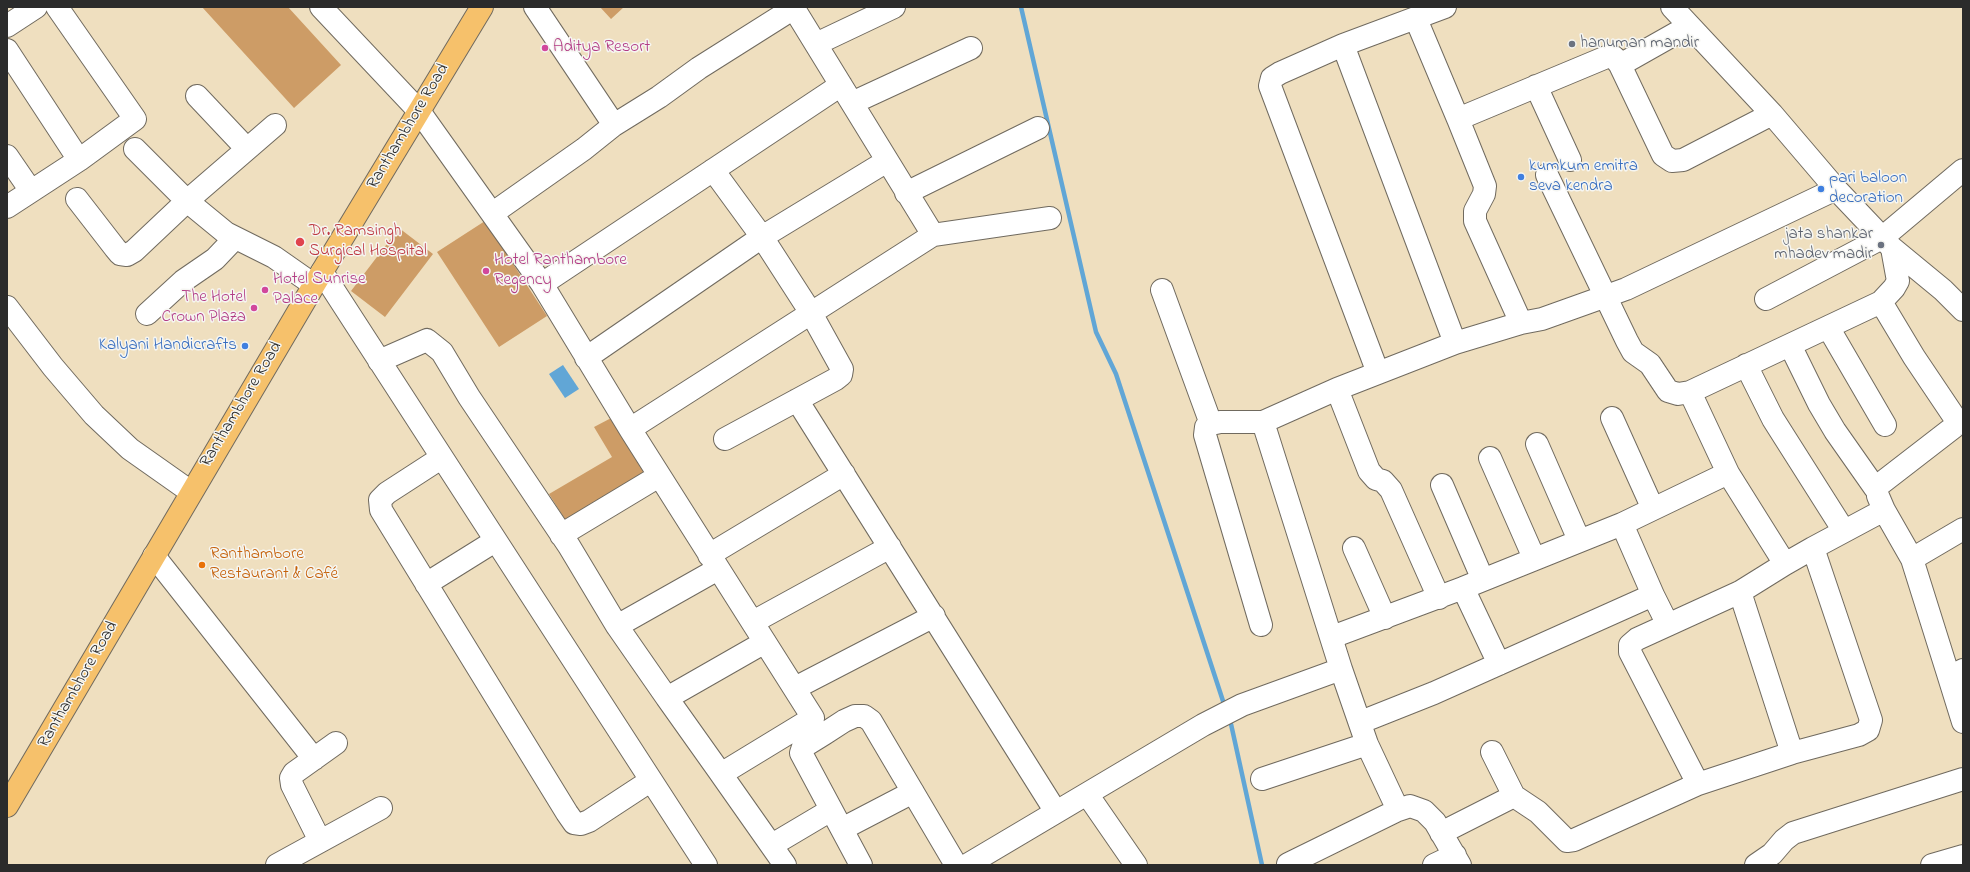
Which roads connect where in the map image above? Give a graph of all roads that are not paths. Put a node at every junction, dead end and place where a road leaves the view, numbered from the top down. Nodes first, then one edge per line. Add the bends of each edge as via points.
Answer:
1 (36, 7) edge
2 (57, 7) edge
3 (321, 7) edge
4 (482, 7) edge
5 (535, 7) edge
6 (894, 7) edge
7 (1445, 7) edge
8 (1672, 7) edge
9 (794, 8) edge
10 (1416, 19) junction
11 (7, 26) edge
12 (1689, 26) junction
13 (816, 44) junction
14 (1343, 45) junction
15 (971, 48) dead end
16 (7, 50) edge
17 (1620, 65) junction
18 (841, 85) junction
19 (1536, 86) junction
20 (197, 96) dead end
21 (852, 103) junction
22 (419, 111) junction
23 (1772, 114) junction
24 (1458, 119) junction
25 (274, 125) dead end
26 (614, 125) junction
27 (1038, 128) dead end
28 (135, 148) dead end
29 (247, 149) junction
30 (7, 156) edge
31 (79, 160) junction
32 (1570, 160) dead end
33 (887, 161) junction
34 (713, 170) junction
35 (1963, 170) edge
36 (1547, 175) dead end
37 (1836, 189) junction
38 (30, 191) junction
39 (906, 193) junction
40 (77, 200) dead end
41 (188, 201) junction
42 (7, 207) edge
43 (493, 213) junction
44 (1050, 218) dead end
45 (933, 235) junction
46 (762, 237) junction
47 (235, 238) junction
48 (1887, 243) junction
49 (318, 278) junction
50 (542, 284) junction
51 (1162, 290) dead end
52 (1605, 296) junction
53 (1766, 299) dead end
54 (1881, 302) junction
55 (7, 307) edge
56 (1963, 310) edge
57 (811, 313) junction
58 (148, 314) dead end
59 (1521, 323) junction
60 (1828, 327) junction
61 (1455, 343) junction
62 (1790, 345) junction
63 (586, 358) junction
64 (379, 361) junction
65 (1746, 365) junction
66 (1378, 373) junction
67 (1337, 389) junction
68 (1690, 392) junction
69 (798, 400) junction
70 (1612, 418) dead end
71 (1263, 422) junction
72 (1961, 422) edge
73 (1211, 424) junction
74 (1885, 425) dead end
75 (630, 429) junction
76 (725, 440) dead end
77 (1537, 444) dead end
78 (441, 458) junction
79 (1490, 458) dead end
80 (1728, 473) junction
81 (844, 474) junction
82 (659, 476) junction
83 (1442, 485) dead end
84 (1875, 488) junction
85 (191, 492) junction
86 (1653, 509) junction
87 (1884, 510) junction
88 (1622, 524) junction
89 (1963, 529) edge
90 (1844, 531) junction
91 (561, 535) junction
92 (1579, 540) junction
93 (495, 541) junction
94 (890, 547) junction
95 (1354, 548) dead end
96 (1813, 548) junction
97 (154, 556) junction
98 (1534, 558) junction
99 (1912, 559) junction
100 (714, 562) junction
101 (1785, 564) junction
102 (1483, 580) junction
103 (426, 584) junction
104 (1464, 588) junction
105 (1740, 592) junction
106 (1653, 595) junction
107 (1438, 598) junction
108 (934, 616) junction
109 (1385, 618) junction
110 (752, 622) junction
111 (1261, 625) dead end
112 (1668, 625) junction
113 (618, 626) junction
114 (1332, 637) junction
115 (765, 642) junction
116 (1499, 664) junction
117 (1341, 669) junction
118 (1956, 673) edge
119 (795, 688) junction
120 (667, 698) junction
121 (1361, 722) junction
122 (1963, 722) edge
123 (819, 726) junction
124 (336, 743) dead end
125 (1367, 744) junction
126 (1492, 752) dead end
127 (1792, 753) junction
128 (314, 759) junction
129 (721, 774) junction
130 (1262, 779) dead end
131 (1963, 779) edge
132 (650, 781) junction
133 (1698, 784) junction
134 (913, 792) junction
135 (10, 794) edge
136 (1087, 794) junction
137 (1514, 796) junction
138 (381, 808) dead end
139 (831, 810) junction
140 (1398, 810) junction
141 (1056, 812) junction
142 (842, 829) junction
143 (1441, 833) junction
144 (320, 842) junction
145 (772, 845) junction
146 (1963, 856) edge
147 (1457, 860) edge
148 (1768, 861) edge
149 (1288, 864) dead end
150 (277, 865) edge
151 (706, 865) edge
152 (785, 865) edge
153 (861, 865) edge
154 (956, 865) edge
155 (967, 865) edge
156 (1136, 865) edge
157 (1434, 865) edge
158 (1932, 865) edge

1 - 11 street
2 - 31 street via 135,119
3 - 22 street
4 - 22 main road, Ranthambhore Road
5 - 26 street
6 - 13 street
7 - 10 street
8 - 12 street
9 - 13 street
9 - 26 street
10 - 14 street
10 - 24 street
12 - 17 street
12 - 23 street
13 - 18 street
14 - 61 street
14 - 66 street via 1280,73 1272,78 1270,86
15 - 21 street
16 - 31 street
17 - 19 street via 1614,57 1609,56
17 - 23 street via 1663,155 1672,162 1683,160
18 - 21 street
18 - 34 street
19 - 24 street
19 - 32 street
20 - 29 street
21 - 33 street
22 - 43 street
22 - 49 main road, Ranthambhore Road
23 - 37 street
24 - 59 street via 1485,186 1475,212 1475,221
25 - 29 street
26 - 43 street
27 - 39 street
28 - 41 street
29 - 41 street
30 - 38 street
31 - 38 street
33 - 39 street
33 - 46 street
34 - 46 street
34 - 50 street
35 - 48 street
36 - 52 street
37 - 48 street
37 - 52 street via 1626,289
38 - 42 street
39 - 45 street
40 - 41 street via 120,254 127,255
41 - 47 street
43 - 50 street
44 - 45 street
45 - 57 street
46 - 57 street
46 - 63 street
47 - 49 street
47 - 58 street via 215,259 183,281
48 - 53 street
48 - 54 street via 1898,281
48 - 56 street
49 - 64 street
49 - 85 main road, Ranthambhore Road
50 - 63 street
51 - 73 street
52 - 59 street via 1542,319
52 - 68 street via 1634,352 1650,364 1668,391 1678,394
54 - 60 street
54 - 72 street via 1914,357
55 - 85 street via 94,415 130,449
57 - 69 street via 842,369 841,375 836,379
57 - 75 street
59 - 61 street
60 - 62 street
60 - 74 street
61 - 66 street
62 - 65 street
62 - 84 street via 1835,431
63 - 75 street
64 - 78 street
64 - 91 street via 427,340 442,352
65 - 68 street
65 - 90 street via 1773,419
66 - 67 street
67 - 71 street
67 - 107 street via 1369,471 1391,490
68 - 80 street
69 - 76 street
69 - 81 street
70 - 86 street
71 - 73 street
71 - 114 street
72 - 84 street
73 - 111 street via 1206,427 1206,435
75 - 82 street
77 - 92 street
78 - 93 street
78 - 103 street via 380,500 381,510
79 - 98 street
80 - 86 street
80 - 101 street
81 - 94 street
81 - 100 street
82 - 91 street
82 - 100 street
83 - 102 street
84 - 87 street
85 - 97 main road, Ranthambhore Road
86 - 88 street
87 - 90 street
87 - 99 street
88 - 92 street
88 - 106 street
89 - 99 street
90 - 96 street
91 - 113 street
92 - 98 street
93 - 103 street
93 - 132 street
94 - 108 street
94 - 110 street
95 - 109 street
96 - 101 street
96 - 127 street via 1870,720 1868,730 1860,735
97 - 128 street
97 - 135 main road, Ranthambhore Road
98 - 102 street
99 - 118 street
100 - 110 street
100 - 113 street
101 - 105 street
102 - 104 street
103 - 132 street via 574,822 581,824 589,821
104 - 107 street
104 - 116 street
105 - 112 street
105 - 127 street
106 - 112 street
106 - 116 street
107 - 109 street
108 - 119 street
108 - 141 street
109 - 114 street
110 - 115 street
112 - 133 street via 1637,639 1630,645 1630,652
113 - 120 street
114 - 117 street
115 - 119 street
115 - 120 street
116 - 121 street
117 - 121 street
117 - 136 street via 1242,705 1203,725
118 - 122 street
119 - 123 street
120 - 129 street
121 - 125 street
123 - 129 street
123 - 134 street via 864,716 871,721
123 - 139 street via 801,754
124 - 128 street
125 - 130 street
125 - 140 street
126 - 137 street
127 - 133 street
128 - 144 street via 291,778
129 - 145 street
131 - 148 street via 1792,833
132 - 151 street
133 - 137 street via 1567,841 1538,812
134 - 142 street
134 - 154 street
136 - 141 street
136 - 156 street
137 - 143 street
138 - 144 street
139 - 142 street
139 - 145 street
140 - 143 street via 1410,806 1424,811
140 - 149 street
141 - 155 street
142 - 153 street
143 - 147 street
144 - 150 street
145 - 152 street
146 - 158 street
147 - 157 street

